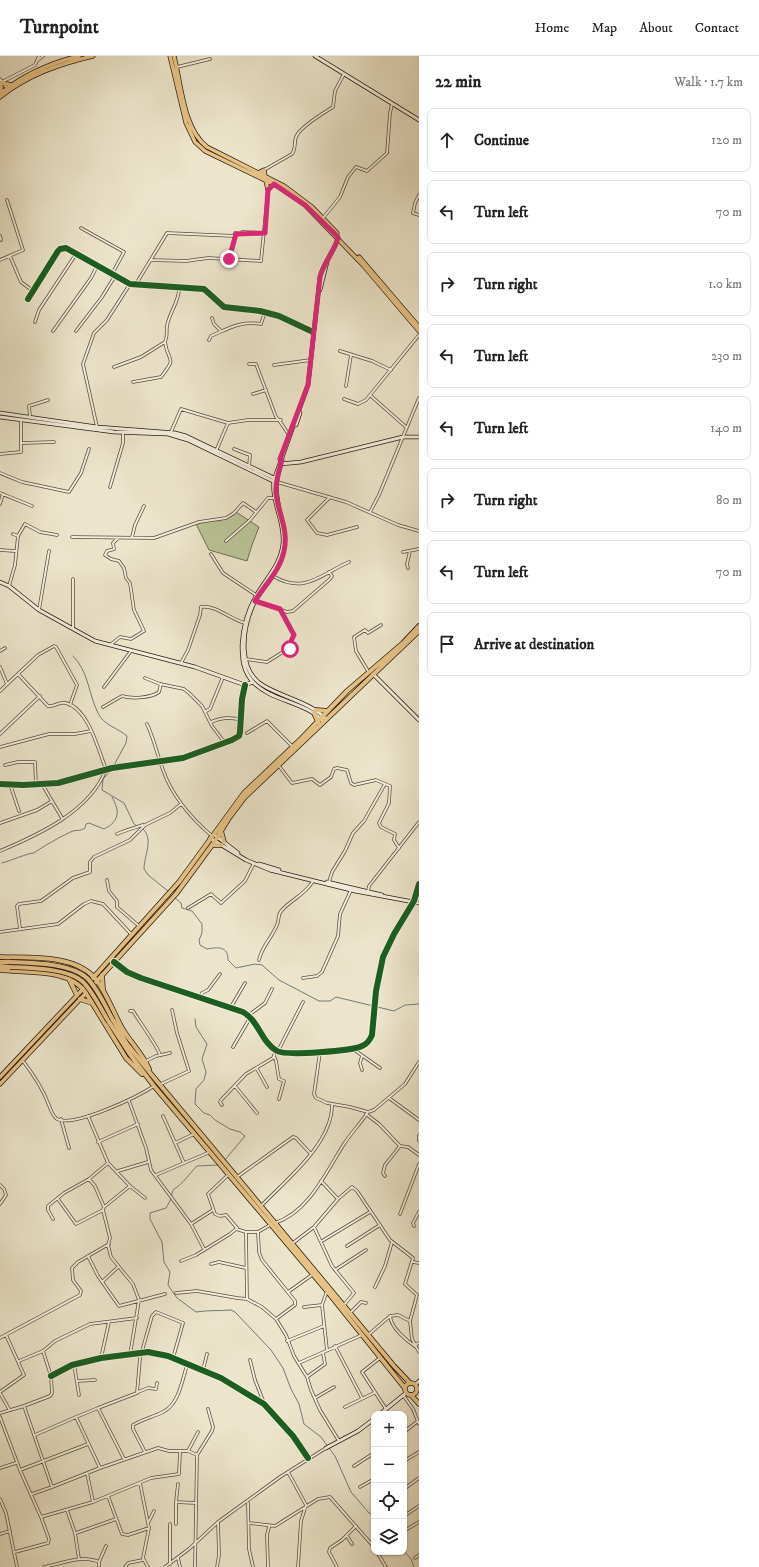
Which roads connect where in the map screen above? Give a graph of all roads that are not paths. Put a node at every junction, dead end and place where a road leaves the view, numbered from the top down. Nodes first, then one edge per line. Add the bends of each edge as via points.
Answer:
1 (39, 56) edge
2 (43, 56) edge
3 (79, 56) edge
4 (93, 56) edge
5 (170, 56) edge
6 (174, 56) edge
7 (315, 56) edge
8 (210, 59) dead end
9 (37, 60) junction
10 (176, 68) junction
11 (344, 74) junction
12 (1, 81) edge
13 (12, 85) junction
14 (7, 90) junction
15 (0, 95) edge
16 (392, 104) junction
17 (419, 120) edge
18 (264, 170) junction
19 (258, 173) junction
20 (264, 176) junction
21 (266, 181) junction
22 (277, 184) junction
23 (283, 187) junction
24 (268, 190) junction
25 (419, 195) edge
26 (7, 200) dead end
27 (419, 216) edge
28 (323, 218) junction
29 (81, 228) dead end
30 (265, 233) junction
31 (0, 236) edge
32 (235, 236) junction
33 (339, 239) junction
34 (1, 240) dead end
35 (338, 245) junction
36 (345, 245) junction
37 (76, 254) junction
38 (10, 256) junction
39 (229, 259) junction
40 (359, 259) junction
41 (0, 260) edge
42 (151, 260) junction
43 (97, 266) junction
44 (112, 274) junction
45 (115, 276) junction
46 (377, 280) junction
47 (130, 284) junction
48 (136, 284) junction
49 (179, 288) junction
50 (33, 291) junction
51 (28, 299) dead end
52 (266, 312) junction
53 (212, 318) dead end
54 (35, 322) dead end
55 (419, 327) edge
56 (53, 331) dead end
57 (221, 331) junction
58 (419, 331) edge
59 (76, 332) dead end
60 (314, 332) junction
61 (419, 335) edge
62 (209, 340) dead end
63 (165, 342) junction
64 (340, 351) dead end
65 (351, 355) junction
66 (311, 360) junction
67 (249, 364) dead end
68 (274, 365) dead end
69 (114, 367) dead end
70 (391, 370) junction
71 (133, 382) dead end
72 (346, 386) dead end
73 (266, 390) junction
74 (253, 394) dead end
75 (371, 396) junction
76 (419, 398) edge
77 (344, 399) dead end
78 (48, 400) dead end
79 (0, 413) edge
80 (0, 417) edge
81 (30, 417) junction
82 (21, 419) junction
83 (281, 420) junction
84 (228, 422) junction
85 (97, 428) junction
86 (406, 428) junction
87 (121, 431) junction
88 (171, 432) junction
89 (289, 435) junction
90 (403, 437) junction
91 (419, 437) edge
92 (54, 442) dead end
93 (22, 443) junction
94 (89, 449) dead end
95 (234, 449) dead end
96 (216, 451) junction
97 (0, 454) edge
98 (281, 460) junction
99 (289, 463) junction
100 (280, 464) junction
101 (249, 467) junction
102 (276, 472) junction
103 (0, 473) edge
104 (268, 476) junction
105 (276, 480) junction
106 (110, 486) dead end
107 (1, 493) edge
108 (274, 498) junction
109 (329, 498) junction
110 (0, 504) edge
111 (32, 506) dead end
112 (144, 506) dead end
113 (256, 512) junction
114 (370, 512) junction
115 (357, 527) dead end
116 (419, 531) edge
117 (13, 534) dead end
118 (57, 535) dead end
119 (18, 536) junction
120 (72, 537) dead end
121 (123, 537) junction
122 (132, 537) junction
123 (226, 541) dead end
124 (419, 549) edge
125 (0, 550) edge
126 (15, 551) junction
127 (49, 551) dead end
128 (410, 551) junction
129 (403, 552) dead end
130 (211, 554) dead end
131 (349, 562) dead end
132 (408, 568) dead end
133 (329, 572) junction
134 (273, 576) junction
135 (73, 579) dead end
136 (0, 582) edge
137 (9, 586) junction
138 (256, 595) junction
139 (255, 601) junction
140 (280, 609) junction
141 (38, 610) junction
142 (245, 623) junction
143 (381, 626) dead end
144 (419, 626) edge
145 (73, 629) junction
146 (419, 631) edge
147 (109, 646) junction
148 (5, 648) dead end
149 (0, 651) edge
150 (131, 651) junction
151 (245, 658) junction
152 (181, 663) junction
153 (0, 667) edge
154 (371, 673) junction
155 (18, 674) junction
156 (223, 677) junction
157 (145, 678) dead end
158 (253, 682) junction
159 (7, 684) junction
160 (161, 684) junction
161 (245, 685) junction
162 (104, 687) dead end
163 (0, 691) edge
164 (40, 696) junction
165 (70, 705) junction
166 (102, 707) dead end
167 (206, 711) junction
168 (328, 711) junction
169 (315, 712) junction
170 (242, 720) junction
171 (323, 720) junction
172 (419, 720) edge
173 (210, 723) junction
174 (147, 724) dead end
175 (91, 731) junction
176 (247, 732) dead end
177 (0, 734) edge
178 (225, 743) junction
179 (0, 746) edge
180 (293, 747) junction
181 (161, 761) junction
182 (5, 764) dead end
183 (279, 766) junction
184 (106, 769) junction
185 (0, 784) edge
186 (10, 784) junction
187 (36, 784) junction
188 (42, 784) junction
189 (386, 784) junction
190 (52, 801) junction
191 (181, 804) junction
192 (18, 811) dead end
193 (62, 818) junction
194 (419, 822) edge
195 (0, 823) edge
196 (136, 830) junction
197 (221, 830) junction
198 (116, 834) dead end
199 (212, 836) junction
200 (217, 840) junction
201 (222, 844) junction
202 (211, 846) junction
203 (399, 848) junction
204 (0, 851) edge
205 (254, 863) junction
206 (107, 880) dead end
207 (313, 881) junction
208 (329, 882) junction
209 (419, 884) edge
210 (351, 890) junction
211 (368, 891) junction
212 (414, 902) junction
213 (419, 902) edge
214 (188, 908) dead end
215 (140, 927) junction
216 (20, 929) junction
217 (0, 932) edge
218 (132, 935) junction
219 (0, 957) edge
220 (259, 960) dead end
221 (0, 962) edge
222 (114, 962) junction
223 (10, 964) junction
224 (0, 966) edge
225 (0, 970) edge
226 (86, 971) junction
227 (101, 973) junction
228 (220, 974) dead end
229 (69, 978) junction
230 (303, 978) dead end
231 (95, 979) junction
232 (245, 983) dead end
233 (272, 989) dead end
234 (85, 991) junction
235 (77, 995) junction
236 (105, 996) junction
237 (200, 997) junction
238 (80, 999) junction
239 (303, 1002) dead end
240 (92, 1003) junction
241 (232, 1007) junction
242 (172, 1010) dead end
243 (130, 1011) dead end
244 (250, 1016) junction
245 (233, 1047) dead end
246 (353, 1048) junction
247 (277, 1051) junction
248 (320, 1052) junction
249 (170, 1053) dead end
250 (160, 1055) junction
251 (274, 1056) junction
252 (362, 1056) junction
253 (23, 1060) junction
254 (146, 1061) junction
255 (419, 1062) edge
256 (257, 1068) junction
257 (380, 1068) dead end
258 (362, 1070) dead end
259 (149, 1076) junction
260 (0, 1077) edge
261 (0, 1084) edge
262 (160, 1085) junction
263 (154, 1086) junction
264 (235, 1086) junction
265 (267, 1087) dead end
266 (389, 1098) junction
267 (279, 1099) dead end
268 (129, 1101) junction
269 (222, 1104) dead end
270 (332, 1104) junction
271 (367, 1113) junction
272 (257, 1114) dead end
273 (88, 1116) junction
274 (163, 1116) dead end
275 (61, 1120) junction
276 (419, 1120) edge
277 (138, 1124) junction
278 (195, 1134) junction
279 (419, 1135) edge
280 (419, 1140) edge
281 (98, 1142) junction
282 (175, 1143) junction
283 (400, 1146) junction
284 (69, 1148) dead end
285 (210, 1152) junction
286 (310, 1153) junction
287 (419, 1155) edge
288 (148, 1162) junction
289 (108, 1163) junction
290 (184, 1163) junction
291 (221, 1163) junction
292 (419, 1164) edge
293 (118, 1171) junction
294 (156, 1175) junction
295 (228, 1175) junction
296 (385, 1176) dead end
297 (236, 1177) junction
298 (89, 1178) junction
299 (321, 1181) junction
300 (0, 1185) edge
301 (130, 1186) junction
302 (144, 1198) dead end
303 (58, 1199) junction
304 (338, 1199) junction
305 (0, 1204) edge
306 (260, 1206) junction
307 (104, 1207) junction
308 (103, 1210) junction
309 (213, 1210) junction
310 (371, 1211) junction
311 (419, 1212) edge
312 (400, 1214) dead end
313 (53, 1219) dead end
314 (191, 1224) junction
315 (272, 1224) junction
316 (380, 1225) junction
317 (414, 1226) dead end
318 (314, 1227) junction
319 (238, 1229) junction
320 (246, 1232) junction
321 (258, 1232) junction
322 (322, 1241) junction
323 (392, 1242) junction
324 (109, 1244) junction
325 (290, 1245) junction
326 (347, 1246) dead end
327 (204, 1249) junction
328 (366, 1250) dead end
329 (88, 1256) junction
330 (181, 1261) dead end
331 (413, 1262) junction
332 (419, 1263) edge
333 (211, 1264) dead end
334 (118, 1268) junction
335 (246, 1268) junction
336 (335, 1270) junction
337 (312, 1275) junction
338 (102, 1282) junction
339 (375, 1288) dead end
340 (327, 1291) junction
341 (288, 1292) junction
342 (176, 1293) dead end
343 (165, 1294) dead end
344 (418, 1295) edge
345 (247, 1299) junction
346 (139, 1300) junction
347 (366, 1304) dead end
348 (322, 1305) junction
349 (344, 1306) junction
350 (304, 1307) dead end
351 (350, 1313) junction
352 (390, 1316) junction
353 (137, 1318) junction
354 (276, 1319) junction
355 (410, 1321) junction
356 (109, 1322) junction
357 (324, 1326) junction
358 (363, 1334) junction
359 (6, 1335) junction
360 (368, 1335) junction
361 (0, 1338) edge
362 (288, 1341) junction
363 (419, 1343) edge
364 (335, 1346) junction
365 (416, 1347) junction
366 (43, 1350) junction
367 (328, 1350) junction
368 (419, 1352) edge
369 (143, 1353) junction
370 (323, 1353) junction
371 (207, 1354) dead end
372 (130, 1356) junction
373 (381, 1357) junction
374 (101, 1358) junction
375 (173, 1358) junction
376 (250, 1360) dead end
377 (19, 1361) junction
378 (299, 1363) junction
379 (74, 1364) junction
380 (187, 1365) junction
381 (202, 1371) junction
382 (51, 1376) junction
383 (307, 1377) junction
384 (95, 1380) dead end
385 (77, 1381) junction
386 (419, 1381) edge
387 (157, 1383) dead end
388 (410, 1383) junction
389 (415, 1385) junction
390 (334, 1387) dead end
391 (404, 1388) junction
392 (0, 1392) edge
393 (137, 1392) junction
394 (418, 1392) edge
395 (374, 1393) junction
396 (404, 1394) junction
397 (79, 1395) dead end
398 (411, 1395) junction
399 (315, 1398) junction
400 (362, 1398) junction
401 (264, 1404) junction
402 (419, 1404) edge
403 (24, 1406) junction
404 (346, 1407) dead end
405 (98, 1408) junction
406 (208, 1409) dead end
407 (386, 1409) junction
408 (9, 1410) junction
409 (384, 1411) edge
410 (0, 1413) edge
411 (0, 1417) edge
412 (76, 1417) junction
413 (371, 1421) edge
414 (418, 1423) edge
415 (407, 1430) edge
416 (198, 1432) dead end
417 (35, 1435) junction
418 (339, 1441) junction
419 (88, 1444) junction
420 (326, 1448) joint
421 (188, 1451) junction
422 (145, 1452) junction
423 (180, 1452) junction
424 (419, 1452) edge
425 (197, 1455) junction
426 (371, 1455) edge
427 (308, 1458) junction
428 (124, 1459) junction
429 (407, 1459) edge
430 (42, 1461) junction
431 (16, 1463) junction
432 (354, 1466) dead end
433 (0, 1468) edge
434 (100, 1468) junction
435 (20, 1470) junction
436 (288, 1472) junction
437 (87, 1473) junction
438 (419, 1478) edge
439 (371, 1481) edge
440 (140, 1483) junction
441 (178, 1484) dead end
442 (52, 1487) junction
443 (360, 1487) dead end
444 (407, 1487) edge
445 (32, 1494) junction
446 (108, 1496) junction
447 (0, 1500) edge
448 (93, 1502) junction
449 (176, 1502) junction
450 (248, 1502) junction
451 (196, 1503) junction
452 (306, 1506) junction
453 (419, 1506) edge
454 (67, 1510) junction
455 (154, 1511) dead end
456 (407, 1514) edge
457 (41, 1517) junction
458 (116, 1519) junction
459 (218, 1522) junction
460 (249, 1522) junction
461 (419, 1522) edge
462 (148, 1523) junction
463 (170, 1524) dead end
464 (176, 1524) dead end
465 (356, 1526) junction
466 (269, 1527) junction
467 (150, 1528) junction
468 (407, 1529) edge
469 (10, 1531) junction
470 (75, 1533) junction
471 (0, 1534) edge
472 (347, 1536) junction
473 (196, 1542) junction
474 (352, 1544) dead end
475 (371, 1544) edge
476 (106, 1546) dead end
477 (15, 1552) junction
478 (379, 1555) edge
479 (419, 1555) edge
480 (178, 1558) junction
481 (415, 1558) dead end
482 (79, 1559) junction
483 (143, 1560) junction
484 (99, 1562) junction
485 (170, 1564) junction
486 (60, 1566) edge
487 (17, 1567) edge
488 (44, 1567) edge
489 (99, 1567) edge
490 (125, 1567) edge
491 (148, 1567) edge
492 (166, 1567) edge
493 (180, 1567) edge
494 (195, 1567) edge
495 (217, 1567) edge
496 (252, 1567) edge
497 (268, 1567) edge
498 (298, 1567) edge
499 (337, 1567) edge
500 (386, 1567) edge

1 - 9 street
2 - 9 street
3 - 13 main road via 47,66
4 - 14 main road via 50,68
5 - 21 main road via 186,123 195,142 205,151
6 - 10 main road
7 - 11 main road
8 - 10 street
9 - 12 street via 35,65
10 - 19 main road via 190,123 200,142
11 - 16 main road
11 - 18 street via 335,91 333,107 298,134 291,155
12 - 13 main road
12 - 14 street
12 - 15 main road
13 - 14 main road
14 - 15 main road
16 - 17 main road
16 - 28 street via 387,154 367,171 356,167 348,177 340,197
18 - 19 main road
18 - 20 main road
19 - 20 main road
20 - 22 main road
21 - 22 main road
21 - 24 main road
22 - 23 main road
22 - 24 main road
23 - 28 main road via 304,200
23 - 33 main road
24 - 30 street
25 - 27 street via 413,213
26 - 38 street via 23,248 22,251
28 - 40 main road
29 - 44 street via 124,252
30 - 32 street via 242,232
30 - 39 street via 261,261
31 - 34 street
32 - 39 street
32 - 42 street via 167,233
33 - 35 main road
33 - 36 main road
33 - 60 main road via 325,262 320,277
35 - 36 main road
35 - 98 main road via 326,263 322,281 308,391
36 - 40 main road
37 - 43 street
37 - 50 street via 66,248 60,249
37 - 54 street via 39,310
38 - 41 street
38 - 50 street via 21,282
39 - 42 street
40 - 46 main road
42 - 48 street
43 - 44 street
43 - 56 street
44 - 45 street
45 - 47 street
45 - 59 street
46 - 55 main road
46 - 58 main road
47 - 48 street
47 - 85 street via 107,320 94,333 83,364
48 - 49 street
49 - 52 street via 204,289 224,307
49 - 63 street via 167,324 168,334
50 - 51 street
52 - 57 street via 261,324 243,322
52 - 60 street
53 - 57 street
57 - 62 street via 210,336
60 - 66 main road
61 - 70 street
63 - 69 street via 141,357
63 - 71 street via 172,361 161,377
64 - 65 street
65 - 70 street
65 - 72 street
66 - 68 street
66 - 89 main road via 307,388
67 - 73 street via 256,364
70 - 75 street
73 - 74 street
73 - 83 street via 276,416
75 - 77 street via 362,403
75 - 86 street
76 - 86 street
78 - 81 street via 29,406
79 - 81 main road
80 - 82 main road
81 - 85 main road
82 - 85 main road
82 - 93 street
83 - 84 street
83 - 89 street
84 - 88 street via 181,409
84 - 96 street
85 - 87 main road
86 - 90 street
87 - 88 main road
87 - 105 main road via 168,434 184,438
87 - 106 street via 122,442
88 - 96 main road via 186,436
89 - 98 main road
90 - 91 main road
90 - 99 main road
90 - 114 street via 380,495
92 - 93 street
93 - 97 street via 20,452
94 - 103 street via 81,473 69,492 22,482
95 - 101 street via 250,454
96 - 101 main road
98 - 99 main road
98 - 100 main road
99 - 100 main road
100 - 102 main road
100 - 105 main road
101 - 104 main road
102 - 104 main road
102 - 105 main road
104 - 105 main road
105 - 108 main road
105 - 109 street
105 - 134 main road via 276,494 286,540 282,559
107 - 110 street
107 - 111 street
108 - 113 street via 268,498
108 - 138 main road via 282,530 282,548 276,568
109 - 114 street
109 - 115 street via 307,520 317,533 327,535
112 - 122 street
113 - 122 street via 243,503 226,518 213,518 154,538
113 - 123 street
114 - 116 street
117 - 119 street
118 - 119 street via 40,532 25,524
119 - 126 street
120 - 121 street
121 - 122 street
121 - 147 street via 118,538 113,543 114,548 105,554 119,561 124,568 130,583 134,610 144,632 131,639 120,638
124 - 128 street
125 - 126 street
126 - 137 street
127 - 141 street
128 - 129 street
128 - 132 street
130 - 138 street via 223,573
131 - 133 street
133 - 134 street via 317,580 304,583 284,581
133 - 140 street via 332,576 330,579 293,611
134 - 139 main road
135 - 145 street
136 - 137 main road
137 - 141 main road
138 - 142 main road
139 - 140 street
139 - 151 main road via 247,625
140 - 151 street via 294,635 290,649 267,662
141 - 145 main road
142 - 152 street via 208,606 201,607 188,650
142 - 158 main road via 242,656 246,671
143 - 154 street via 368,633 365,630 354,637 356,651
144 - 154 highway
145 - 147 main road
146 - 154 highway
147 - 150 main road
148 - 149 street
150 - 152 main road
150 - 162 street
151 - 169 main road via 249,670 259,683
152 - 156 main road
153 - 159 street
154 - 168 highway
154 - 171 highway
154 - 172 main road
155 - 159 street
155 - 164 street
155 - 165 street via 38,655 51,647 56,648 77,685
156 - 161 main road
156 - 167 street via 210,709
157 - 160 street
158 - 161 main road
158 - 169 main road
159 - 163 street
160 - 166 street via 156,694 132,698 122,696
160 - 167 street via 184,689
161 - 170 street
164 - 165 street via 48,706 61,702
164 - 177 street
165 - 175 street via 85,718
167 - 173 street
168 - 169 highway
168 - 171 highway
169 - 171 highway
169 - 171 main road
170 - 173 street via 228,717
170 - 178 street via 239,736
171 - 180 highway
171 - 183 highway
173 - 178 street
174 - 181 street
175 - 179 street via 43,735
175 - 184 street
176 - 180 street via 269,722
178 - 181 street via 183,758
180 - 199 highway via 244,793
181 - 184 street
181 - 191 street via 164,773
182 - 187 street via 35,762
183 - 189 street via 292,782 312,779 320,785 331,777 334,769 338,768 347,770 354,785 376,780
183 - 197 highway via 244,798
184 - 188 street
184 - 193 street via 88,799
185 - 186 street
186 - 187 street
186 - 192 street
187 - 188 street
188 - 190 street
189 - 203 street via 391,788 390,796 386,810 378,823 395,834 394,840
189 - 208 street via 364,822 353,833
190 - 193 street
190 - 195 street via 37,810
191 - 196 street via 170,813
191 - 199 street
193 - 204 street via 35,836
194 - 203 street
196 - 198 street via 128,829
196 - 216 street via 130,840 92,858 90,872 73,878 41,901 19,904
197 - 200 highway
197 - 201 highway
199 - 200 main road
199 - 215 highway via 172,890
200 - 201 main road
200 - 202 highway
201 - 202 highway
201 - 205 main road
201 - 208 main road via 263,865
202 - 222 highway via 176,894
203 - 211 street via 368,886
205 - 207 main road via 270,870
205 - 214 street via 245,880 221,903 211,894
206 - 215 street via 109,891 117,901 117,907
207 - 210 main road
207 - 220 street via 309,888 280,911 278,922 261,950
208 - 211 main road
209 - 212 main road
210 - 212 main road
210 - 230 street via 340,914 338,936 322,972 318,976
211 - 212 main road
212 - 213 main road
212 - 246 main road via 383,957 371,1038 364,1045
215 - 218 highway
216 - 217 street
216 - 218 street via 58,924 91,901 103,904
218 - 227 highway
219 - 226 highway via 47,959 72,964
221 - 223 highway
222 - 227 highway
222 - 237 main road via 126,972
223 - 224 highway
223 - 259 highway, bridge via 66,968 86,977 96,990 111,1021
225 - 229 highway
226 - 227 highway
226 - 231 highway
227 - 231 highway
227 - 236 highway
228 - 237 street
229 - 234 highway
229 - 235 highway
231 - 234 highway
231 - 236 highway
232 - 241 street
233 - 244 street via 265,1004
234 - 235 main road
234 - 238 main road
234 - 240 highway
235 - 260 main road
236 - 254 highway via 123,1030
237 - 241 main road
238 - 240 highway
238 - 253 main road
239 - 247 street
240 - 259 highway via 126,1058
241 - 244 main road
242 - 262 street via 190,1071
243 - 250 street via 133,1011
244 - 245 street
244 - 247 main road
246 - 248 main road
246 - 252 street
247 - 248 main road
247 - 251 street
248 - 270 street via 314,1094 318,1100
249 - 250 street
250 - 254 street
251 - 256 street
251 - 267 street via 279,1079 284,1081
252 - 257 street
252 - 258 street
253 - 261 main road
253 - 275 street via 44,1092 54,1116
254 - 259 highway
255 - 266 street via 405,1084
256 - 264 street via 246,1074
256 - 265 street
259 - 262 highway
259 - 263 highway
262 - 291 highway
263 - 268 street
263 - 278 highway
264 - 269 street via 221,1100
264 - 272 street
266 - 271 street via 378,1108
266 - 276 street
268 - 273 street
268 - 277 street
270 - 271 street via 350,1106
270 - 286 street via 331,1119 326,1131
271 - 283 street
271 - 299 street
273 - 275 street
273 - 281 street
274 - 282 street
275 - 284 street
277 - 281 street
277 - 288 street
278 - 282 street
278 - 285 highway
279 - 280 street
281 - 289 street
282 - 290 street
283 - 287 street via 408,1146
283 - 296 street via 386,1165 383,1173
285 - 290 street
285 - 291 highway
286 - 297 street via 293,1136
286 - 306 street
288 - 293 street
288 - 294 street
289 - 293 street
289 - 298 street
290 - 294 street
291 - 295 highway
291 - 297 highway
292 - 312 street
293 - 301 street
294 - 314 street
295 - 309 street via 207,1193
295 - 315 highway
297 - 306 highway
298 - 303 street
298 - 307 street
299 - 304 street
299 - 315 street via 308,1199 290,1216
300 - 305 street via 6,1195
301 - 302 street
301 - 307 street
303 - 308 street via 76,1224
303 - 313 street via 47,1208
304 - 310 street via 352,1187
304 - 318 street
306 - 315 highway
307 - 308 street
308 - 324 street via 110,1238
309 - 314 street
309 - 319 street via 218,1216 226,1215
310 - 316 street
310 - 322 street
311 - 317 street
314 - 327 street
315 - 321 street
315 - 325 highway
316 - 323 street
316 - 326 street
318 - 322 street
318 - 325 street
319 - 320 street
319 - 327 street
320 - 321 street
320 - 335 street
321 - 341 street via 262,1260
322 - 336 street
323 - 331 street via 412,1257
323 - 339 street
324 - 329 street
324 - 334 street via 111,1257
325 - 337 highway
325 - 349 highway
327 - 330 street
328 - 336 street
329 - 338 street
329 - 359 street via 72,1268 73,1280 81,1292 80,1295
331 - 332 street
331 - 344 street via 405,1284
333 - 335 street via 219,1262
334 - 338 street
334 - 346 street via 133,1284
335 - 345 street
336 - 349 street via 354,1293
337 - 340 highway
337 - 341 street
338 - 346 street via 119,1306
340 - 348 street
340 - 358 highway
341 - 354 street via 295,1301 294,1305
342 - 345 street via 197,1290
343 - 346 street
344 - 355 street
345 - 354 street
346 - 353 street
347 - 351 street via 361,1302
348 - 350 street
348 - 357 street
349 - 351 highway
351 - 360 highway
352 - 355 street via 398,1315
352 - 360 street
352 - 365 street via 392,1323 408,1342
353 - 356 street
353 - 372 street
354 - 362 street
355 - 365 street via 412,1339
356 - 366 street via 90,1324 55,1341
356 - 374 street
357 - 362 street
357 - 367 street
358 - 364 street
358 - 373 highway
359 - 361 street
359 - 377 street
360 - 388 highway
362 - 378 street
363 - 365 street
364 - 367 street
364 - 400 street
365 - 368 street
366 - 377 street
366 - 382 street
367 - 370 street
369 - 372 street
369 - 375 street via 156,1353
369 - 375 street via 153,1313 158,1312 183,1323
369 - 393 street via 140,1358
370 - 378 street
370 - 383 street via 325,1366
371 - 381 street
372 - 374 street
373 - 391 highway
373 - 395 street via 362,1372
374 - 379 street
375 - 380 street
376 - 401 street
377 - 392 street via 24,1372 23,1377
378 - 383 street
379 - 382 street
379 - 385 street
380 - 381 street
380 - 422 street via 172,1405 164,1412 133,1425
381 - 401 street via 221,1378
382 - 403 street via 53,1388 50,1396
383 - 399 street
384 - 385 street
385 - 397 street
386 - 389 main road
387 - 393 street via 156,1389 148,1388
388 - 389 highway
388 - 391 highway
389 - 394 highway
390 - 399 street
391 - 396 highway
392 - 408 street
393 - 405 street
394 - 398 highway
395 - 400 street
395 - 407 street
396 - 398 highway
396 - 407 main road
396 - 414 street
398 - 402 highway
399 - 418 street
400 - 404 street
401 - 427 street
403 - 408 street
403 - 417 street
405 - 412 street
405 - 428 street
406 - 425 street via 213,1427
407 - 409 main road
408 - 410 street
411 - 431 street
412 - 417 street
412 - 419 street
413 - 418 main road
414 - 415 street
416 - 421 street
417 - 430 street
418 - 420 main road
419 - 430 street
419 - 434 street
420 - 427 street
421 - 423 street
421 - 425 street
422 - 423 street via 158,1448
422 - 428 street
423 - 440 street via 179,1474 155,1476
424 - 429 street
425 - 451 street
426 - 432 street
427 - 436 street
428 - 434 street
430 - 435 street
430 - 442 street
431 - 433 street
431 - 435 street
434 - 437 street
435 - 445 street
436 - 450 street
436 - 452 street
437 - 442 street
437 - 448 street
438 - 444 street
439 - 443 street
440 - 446 street
440 - 462 street
441 - 449 street
442 - 445 street
445 - 457 street
446 - 448 street
446 - 458 street
447 - 469 street
448 - 454 street
449 - 451 street
449 - 464 street
450 - 459 street
450 - 460 street
451 - 473 street
452 - 465 street via 318,1499 330,1497
452 - 466 street via 281,1523
452 - 498 street via 301,1521
453 - 456 street
454 - 457 street
454 - 470 street
455 - 462 street
457 - 477 street via 48,1542
458 - 467 street via 122,1534 125,1535
458 - 470 street
459 - 473 street
459 - 495 street
460 - 466 street
460 - 496 street
461 - 468 street
462 - 467 street
463 - 485 street
465 - 472 street
465 - 475 street
466 - 497 street
467 - 483 street
469 - 471 street
469 - 477 street
470 - 482 street
472 - 474 street
472 - 499 street via 330,1548 329,1552
473 - 480 street
473 - 494 street
476 - 484 street
477 - 487 street
478 - 500 street
479 - 481 street
480 - 485 street
480 - 493 street
482 - 484 street
482 - 486 street
483 - 490 street
483 - 491 street
484 - 489 street
485 - 492 street
486 - 488 street

